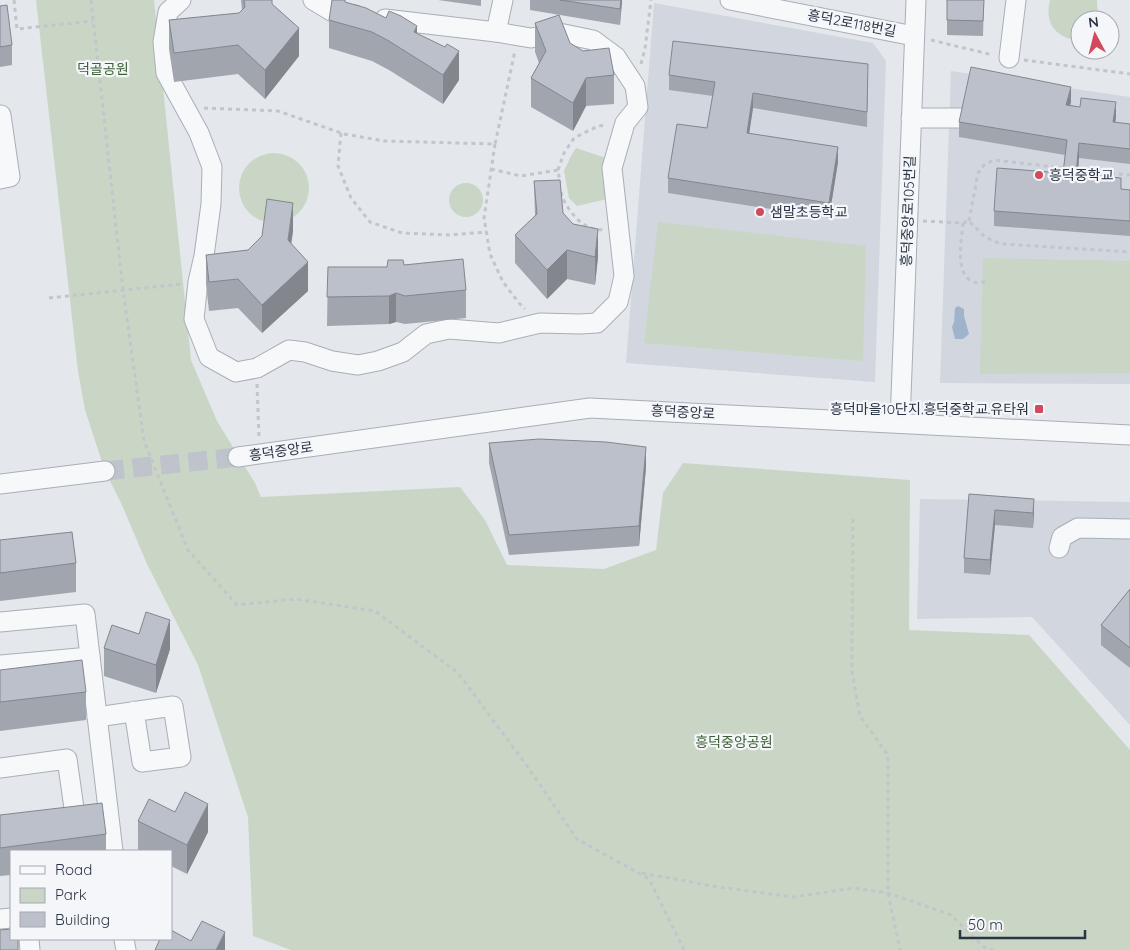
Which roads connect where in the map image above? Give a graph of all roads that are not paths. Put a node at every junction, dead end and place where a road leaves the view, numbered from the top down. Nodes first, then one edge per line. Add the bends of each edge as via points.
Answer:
1 (181, 0) edge
2 (312, 0) edge
3 (503, 0) edge
4 (730, 0) edge
5 (916, 0) edge
6 (1016, 0) edge
7 (496, 32) junction
8 (914, 36) junction
9 (1010, 58) dead end
10 (0, 115) edge
11 (911, 118) junction
12 (963, 118) edge
13 (0, 178) edge
14 (900, 423) junction
15 (1130, 435) edge
16 (238, 457) tunnel mouth
17 (105, 471) tunnel mouth
18 (0, 484) edge
19 (1130, 529) edge
20 (1059, 548) dead end
21 (0, 622) edge
22 (90, 657) junction
23 (0, 665) edge
24 (134, 712) dead end
25 (97, 717) junction
26 (0, 768) edge
27 (108, 803) junction
28 (113, 850) edge

1 - 7 street via 168,12 162,42 166,73 199,133 212,167 211,204 194,319 209,356 236,372 257,368 289,350 358,365 403,352 426,334 449,329 499,333 540,323 597,323 618,302 624,276 612,168 625,123 638,107 634,86 616,57 593,40 559,33 531,38
2 - 7 street via 333,12
3 - 7 street
4 - 8 street, 흥덕2로118번길
5 - 8 street, 흥덕중앙로105번길
6 - 9 street
8 - 11 street, 흥덕중앙로105번길
10 - 13 street via 10,178
11 - 12 street
11 - 14 street, 흥덕중앙로105번길
14 - 15 street, 흥덕중앙로
14 - 16 street, 흥덕중앙로 via 590,408
17 - 18 street
19 - 20 street via 1078,528 1062,537
21 - 22 street via 85,614
22 - 23 street
22 - 25 street
24 - 25 street
25 - 27 street
26 - 27 street via 67,759 64,809
27 - 28 street

